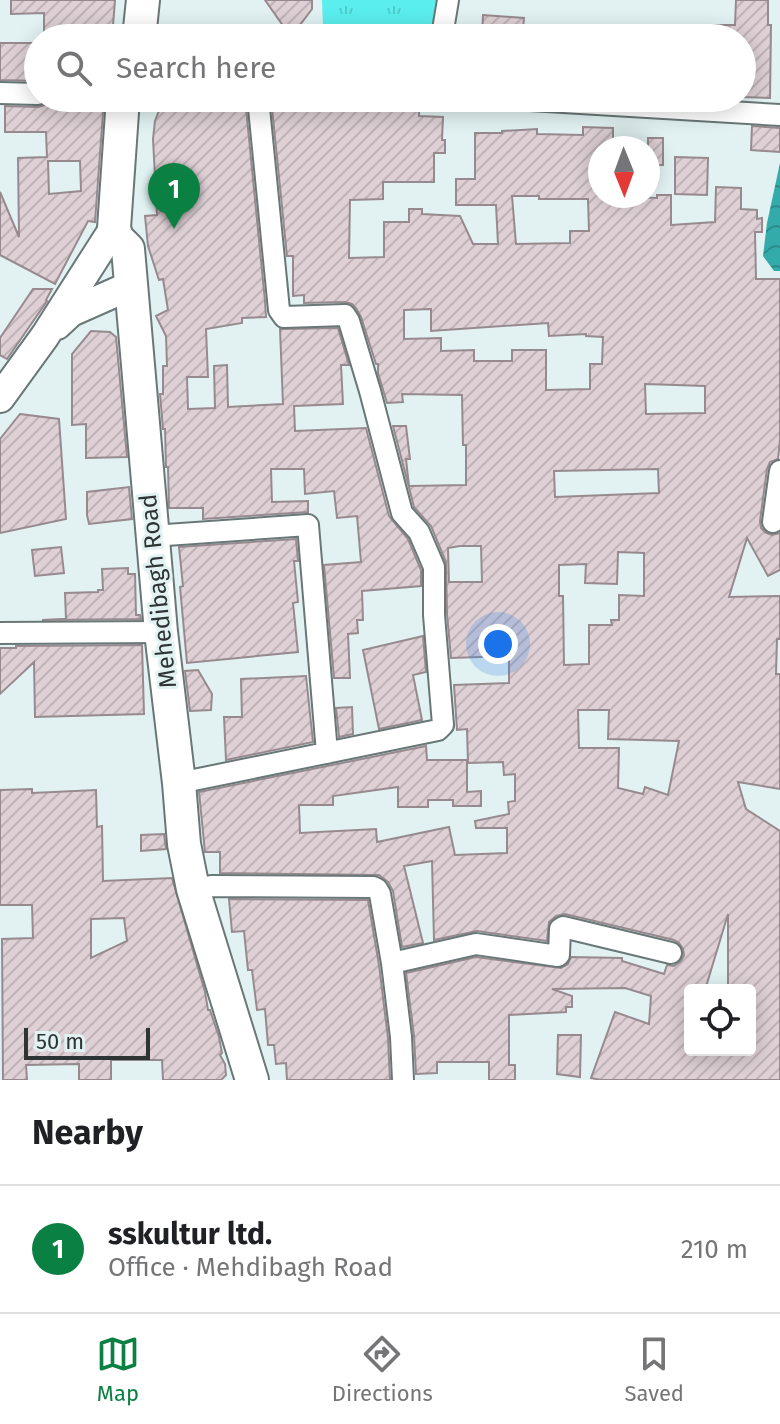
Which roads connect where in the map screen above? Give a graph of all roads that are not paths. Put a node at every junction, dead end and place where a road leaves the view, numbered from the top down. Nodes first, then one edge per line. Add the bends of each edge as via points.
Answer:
1 (131, 0) edge
2 (143, 0) edge
3 (448, 0) edge
4 (128, 24) edge
5 (140, 24) edge
6 (444, 24) edge
7 (0, 93) edge
8 (24, 94) edge
9 (123, 112) edge
10 (137, 112) edge
11 (259, 112) edge
12 (730, 112) edge
13 (780, 115) edge
14 (121, 239) junction
15 (132, 285) junction
16 (45, 336) junction
17 (0, 398) edge
18 (780, 471) edge
19 (773, 522) dead end
20 (152, 536) junction
21 (161, 632) junction
22 (0, 633) edge
23 (327, 753) junction
24 (179, 783) junction
25 (193, 889) junction
26 (671, 953) dead end
27 (392, 963) junction
28 (252, 1080) edge
29 (403, 1080) edge

1 - 4 main road
2 - 5 main road
3 - 6 street
7 - 8 street
9 - 14 main road, Mehedibagh Road
10 - 14 main road via 133,234
11 - 23 street via 279,310 284,317 345,315 349,321 402,513 419,532 434,567 442,728
12 - 13 street
14 - 15 main road, Mehedibagh Road
14 - 16 main road
15 - 16 main road via 71,312
15 - 20 main road, Mehedibagh Road
16 - 17 main road
18 - 19 street
20 - 21 main road, Mehedibagh Road
20 - 23 street via 308,525
21 - 22 street
21 - 24 main road, Mehedibagh Road
23 - 24 street
24 - 25 main road, Mehedibagh Road
25 - 27 street via 373,887 380,894
25 - 28 main road, Mehedibagh Road
26 - 27 street via 563,927 558,956 476,944
27 - 29 street

